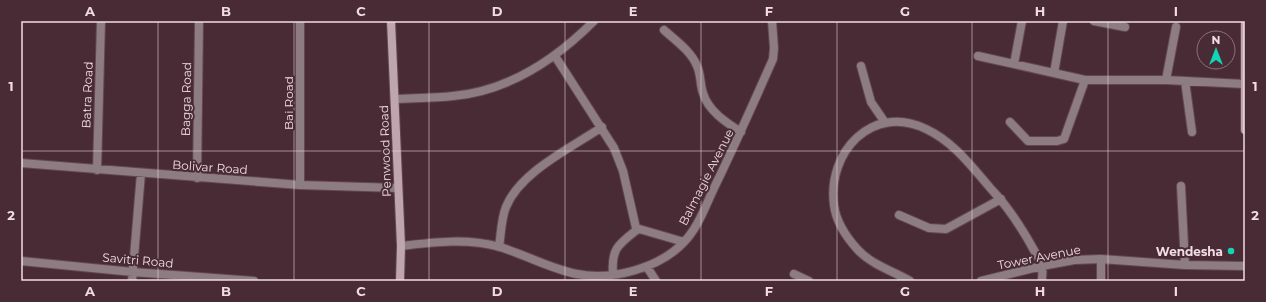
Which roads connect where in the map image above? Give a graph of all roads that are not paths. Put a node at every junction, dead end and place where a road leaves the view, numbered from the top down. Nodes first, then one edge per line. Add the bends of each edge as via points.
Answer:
1 (101, 21) edge
2 (199, 21) edge
3 (300, 21) edge
4 (391, 21) edge
5 (594, 21) edge
6 (772, 21) edge
7 (1022, 21) edge
8 (1063, 21) edge
9 (1094, 21) edge
10 (1245, 24) edge
11 (1125, 27) dead end
12 (1176, 27) dead end
13 (664, 30) dead end
14 (555, 56) junction
15 (978, 56) dead end
16 (1014, 64) junction
17 (861, 66) dead end
18 (1054, 73) junction
19 (1085, 80) junction
20 (1166, 80) junction
21 (1185, 81) junction
22 (1244, 84) junction
23 (395, 99) junction
24 (884, 121) junction
25 (1010, 122) dead end
26 (602, 128) junction
27 (1245, 130) edge
28 (741, 132) junction
29 (1192, 132) dead end
30 (21, 164) edge
31 (97, 170) junction
32 (141, 173) junction
33 (197, 178) junction
34 (300, 185) junction
35 (1181, 186) dead end
36 (398, 188) junction
37 (1001, 199) junction
38 (899, 215) dead end
39 (638, 229) junction
40 (684, 242) junction
41 (401, 246) junction
42 (499, 247) junction
43 (1101, 259) junction
44 (21, 261) edge
45 (1185, 265) junction
46 (1042, 266) junction
47 (1245, 266) edge
48 (648, 267) junction
49 (133, 272) junction
50 (613, 274) junction
51 (794, 274) dead end
52 (132, 281) edge
53 (254, 281) edge
54 (400, 281) edge
55 (656, 281) edge
56 (809, 281) edge
57 (910, 281) edge
58 (981, 281) edge
59 (1042, 281) edge
60 (1101, 281) edge

1 - 31 street, Batra Road
2 - 33 street, Bagga Road
3 - 34 street, Bai Road
4 - 23 street, Penwood Road
5 - 14 street
6 - 28 street, Balmagie Avenue via 772,59
7 - 16 street
8 - 18 street
9 - 11 street
10 - 22 street
12 - 20 street
13 - 28 street via 686,50 697,66 703,95 713,111
14 - 23 street via 511,82 482,91 454,96
14 - 26 street
15 - 16 street
16 - 18 street
17 - 24 street via 870,102
18 - 19 street
19 - 20 street
19 - 25 street via 1064,139 1028,141
20 - 21 street
21 - 22 street
21 - 29 street
22 - 27 street
23 - 36 street, Penwood Road
24 - 37 street via 911,123 944,139
24 - 57 street via 872,125 850,146 839,166 834,205 838,220 859,252 888,271
26 - 39 street via 614,148 623,171 634,224
26 - 42 street via 548,162 520,184 506,208
28 - 40 street, Balmagie Avenue via 694,230
30 - 31 street, Bolivar Road
31 - 32 street, Bolivar Road
32 - 33 street, Bolivar Road
32 - 49 street
33 - 34 street, Bolivar Road
34 - 36 street, Bolivar Road
35 - 45 street
36 - 41 street, Penwood Road
37 - 38 street via 946,229 929,228
37 - 46 street via 1026,236
39 - 40 street
39 - 50 street via 615,250
40 - 48 street, Balmagie Avenue via 661,261
41 - 42 street, Balmagie Avenue via 444,241
41 - 54 street, Penwood Road
42 - 50 street, Balmagie Avenue via 577,274
43 - 45 street, Tower Avenue
43 - 46 street, Tower Avenue via 1074,260
43 - 60 street
44 - 49 street, Savitri Road
45 - 47 street, Tower Avenue
46 - 58 street, Tower Avenue
46 - 59 street
48 - 50 street, Balmagie Avenue
48 - 55 street
49 - 52 street
49 - 53 street, Savitri Road
51 - 56 street

